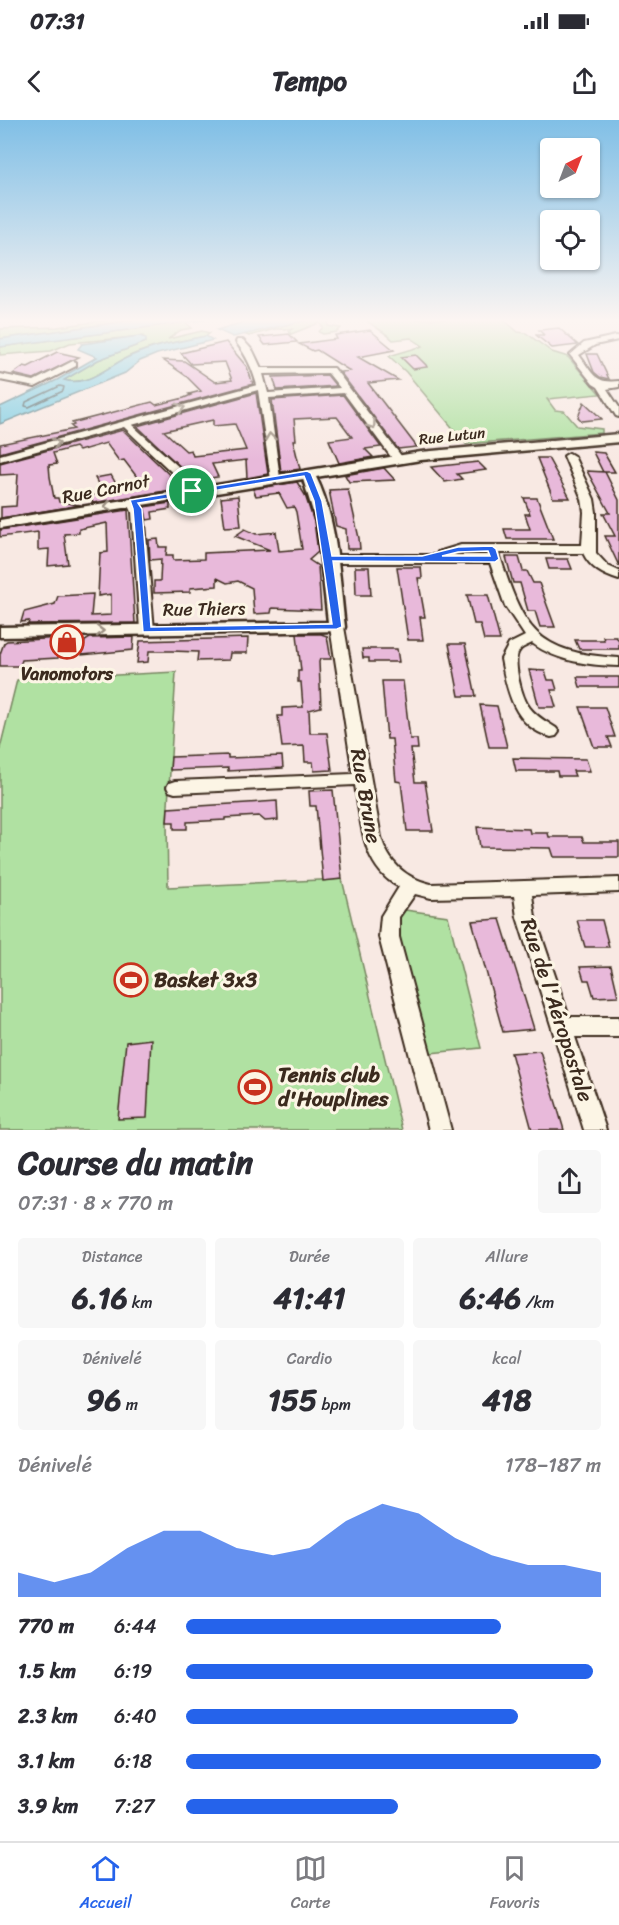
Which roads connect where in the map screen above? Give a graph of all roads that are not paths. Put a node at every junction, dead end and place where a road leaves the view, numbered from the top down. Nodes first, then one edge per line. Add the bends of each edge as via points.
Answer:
1 (69, 366) edge
2 (255, 366) edge
3 (583, 366) edge
4 (257, 371) junction
5 (0, 377) edge
6 (619, 384) edge
7 (603, 386) junction
8 (347, 390) junction
9 (263, 391) junction
10 (619, 414) edge
11 (125, 423) junction
12 (619, 438) edge
13 (569, 456) dead end
14 (0, 458) edge
15 (398, 459) junction
16 (307, 473) junction
17 (290, 476) joint
18 (275, 478) junction
19 (192, 491) junction
20 (133, 501) junction
21 (0, 524) edge
22 (589, 549) junction
23 (493, 554) junction
24 (328, 559) junction
25 (619, 576) edge
26 (337, 627) junction
27 (147, 630) junction
28 (0, 632) edge
29 (534, 637) junction
30 (619, 662) edge
31 (551, 732) dead end
32 (362, 779) junction
33 (175, 787) dead end
34 (411, 885) junction
35 (619, 885) edge
36 (522, 888) junction
37 (619, 1027) edge
38 (561, 1028) junction
39 (440, 1130) edge
40 (595, 1130) edge

1 - 5 street via 35,384
2 - 4 street
3 - 7 street
4 - 8 street via 327,368
4 - 9 street
6 - 7 street
7 - 10 street
8 - 9 street
8 -> 15 street
11 -> 9 street
18 -> 9 street
14 -> 11 street
11 - 19 street via 184,477
12 - 15 main road, Rue Lutun
13 - 22 street via 588,498
15 - 16 main road, Rue Lutun
16 - 17 main road, Rue Lutun
16 - 24 main road, Rue Brune via 318,501
17 - 18 main road, Rue Carnot
18 - 19 main road, Rue Carnot
19 - 20 main road, Rue Carnot
20 -> 21 main road, Rue Carnot
20 - 27 street via 137,509
22 - 23 street
22 - 25 street via 594,563
23 - 24 street
23 - 29 street via 509,604
24 - 26 main road, Rue Brune
26 - 27 main road, Rue Thiers
26 - 32 street, Rue Brune
28 -> 27 main road, Rue Thiers
29 - 30 street via 568,657
29 - 31 street via 514,647 508,659 519,707
32 - 33 street
32 - 34 street, Rue Brune via 378,856 390,872
34 - 36 street via 431,891
34 - 39 street via 390,916 389,937
35 - 36 street
36 - 38 street, Rue de l'Aéropostale via 526,917
37 - 38 street
38 - 40 street, Rue de l'Aéropostale

